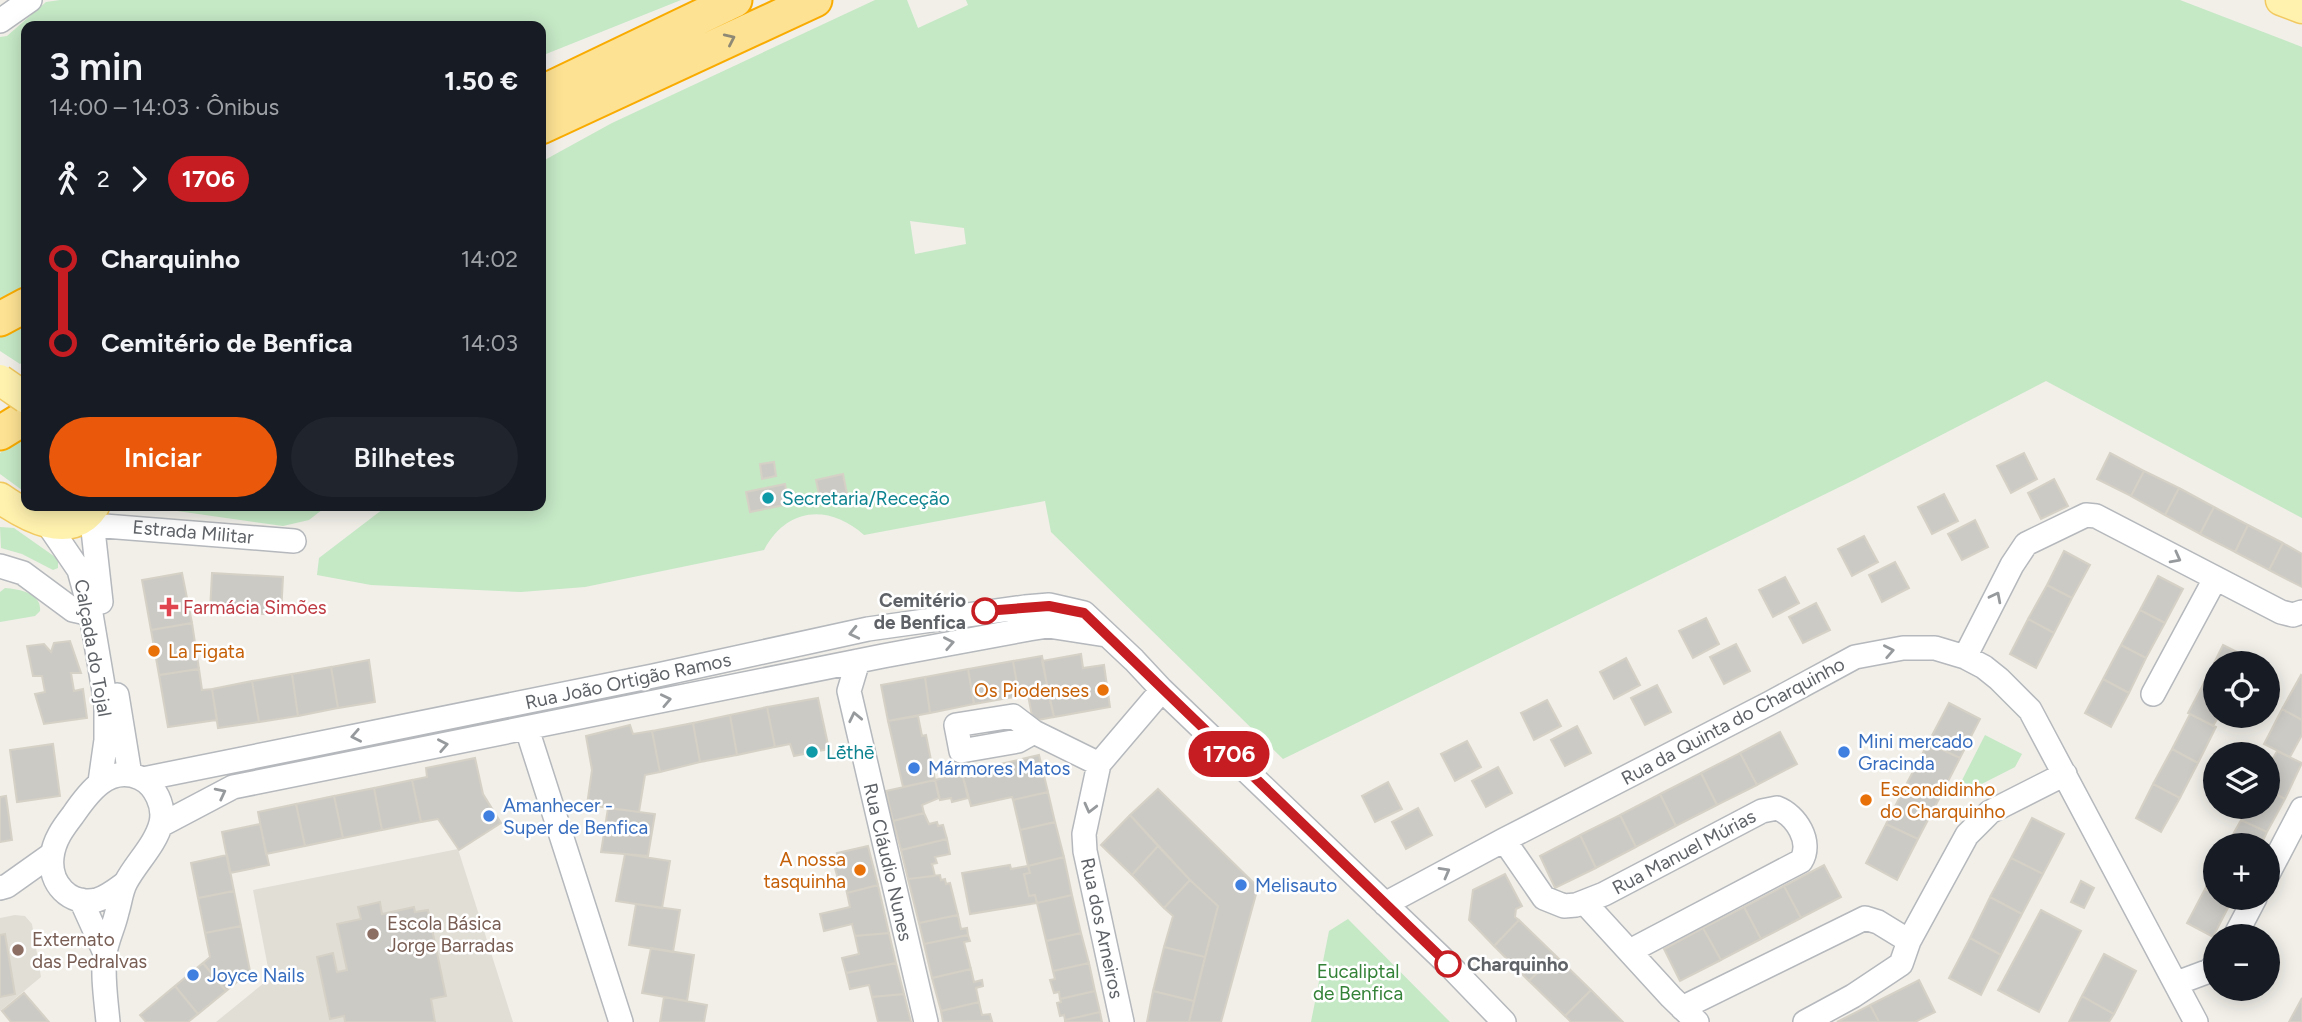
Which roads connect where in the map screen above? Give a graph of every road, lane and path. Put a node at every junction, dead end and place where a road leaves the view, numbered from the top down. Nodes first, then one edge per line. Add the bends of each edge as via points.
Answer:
1 (30, 0) edge
2 (735, 0) edge
3 (815, 0) edge
4 (2281, 0) edge
5 (2302, 8) edge
6 (0, 21) edge
7 (661, 34) junction
8 (668, 68) junction
9 (546, 72) edge
10 (546, 91) edge
11 (546, 125) edge
12 (546, 145) edge
13 (21, 308) edge
14 (0, 319) edge
15 (0, 380) edge
16 (21, 388) edge
17 (21, 395) edge
18 (0, 400) edge
19 (21, 419) edge
20 (0, 433) edge
21 (3, 503) edge
22 (92, 514) edge
23 (47, 523) junction
24 (294, 541) dead end
25 (0, 566) edge
26 (2215, 579) junction
27 (2302, 612) edge
28 (91, 614) junction
29 (1106, 635) junction
30 (1965, 657) junction
31 (858, 661) junction
32 (1162, 690) junction
33 (2153, 694) dead end
34 (527, 729) junction
35 (1034, 732) dead end
36 (1099, 764) junction
37 (2065, 774) junction
38 (137, 777) junction
39 (100, 782) junction
40 (2302, 809) edge
41 (161, 825) junction
42 (1504, 840) junction
43 (2280, 851) edge
44 (52, 854) junction
45 (124, 884) junction
46 (4, 887) edge
47 (60, 889) junction
48 (81, 900) junction
49 (1585, 903) junction
50 (1385, 904) junction
51 (1909, 941) junction
52 (1630, 951) junction
53 (105, 953) junction
54 (2203, 973) edge
55 (2178, 983) junction
56 (1690, 1015) edge
57 (108, 1022) edge
58 (621, 1022) edge
59 (926, 1022) edge
60 (1122, 1022) edge
61 (1504, 1022) edge
62 (1805, 1022) edge
63 (2196, 1022) edge

1 - 6 street
2 - 7 highway
8 -> 3 highway
4 - 5 main road
7 - 9 highway
7 - 10 highway
8 - 11 highway
8 - 12 highway
13 - 14 highway
15 - 17 main road, bridge
16 - 18 highway
19 - 20 highway
21 - 23 main road
22 - 23 main road via 72,523
22 - 24 street, Estrada Militar
22 - 38 street, Calçada do Tojal via 97,580
23 - 28 street, Calçada do Tojal via 79,570
25 - 28 street via 23,573 73,610
26 - 27 street via 2281,612
30 -> 26 street via 2026,544 2079,517 2096,516
26 - 33 street
28 - 39 street, Calçada do Tojal via 106,703
31 -> 29 street, Rua João Ortigão Ramos via 1048,626
29 - 32 street, Rua João Ortigão Ramos
29 -> 38 street, Rua João Ortigão Ramos via 1084,613 1049,606 934,619
30 - 37 street, Rua da Quinta do Charquinho via 1999,679 2030,710
42 -> 30 street, Rua da Quinta do Charquinho via 1854,657 1903,648 1935,648
34 -> 31 street, Rua João Ortigão Ramos
59 -> 31 street, Rua Cláudio Nunes via 849,691
32 - 36 street, Rua dos Arneiros
32 - 50 street, Rua João Ortigão Ramos
41 -> 34 street, Rua João Ortigão Ramos via 233,787
34 - 58 street
35 - 36 street
36 -> 60 street, Rua dos Arneiros via 1084,834 1085,851
37 - 51 street via 1990,811 1967,835
37 - 55 street, Rua da Quinta do Charquinho
38 - 39 street via 120,775
38 - 41 street, Calçada do Tojal via 154,789
39 - 44 street via 58,835
40 - 43 street
41 - 45 street
42 - 49 street via 1544,898 1564,906
50 -> 42 street, Rua da Quinta do Charquinho
44 - 46 street
44 - 47 street via 52,875
45 - 48 street via 108,896
45 - 53 street
46 - 47 street
47 - 48 street
48 - 53 street
49 - 52 street, Rua Manuel Múrias
49 - 52 street, Rua Manuel Múrias via 1762,811 1777,808 1791,816 1805,844 1801,861
50 - 61 street, Rua João Ortigão Ramos
51 - 56 street, Rua Manuel Múrias via 1865,918
51 - 62 street via 1901,964
52 - 56 street, Rua Manuel Múrias
53 - 57 street
54 - 55 street
55 - 63 street, Rua da Quinta do Charquinho

